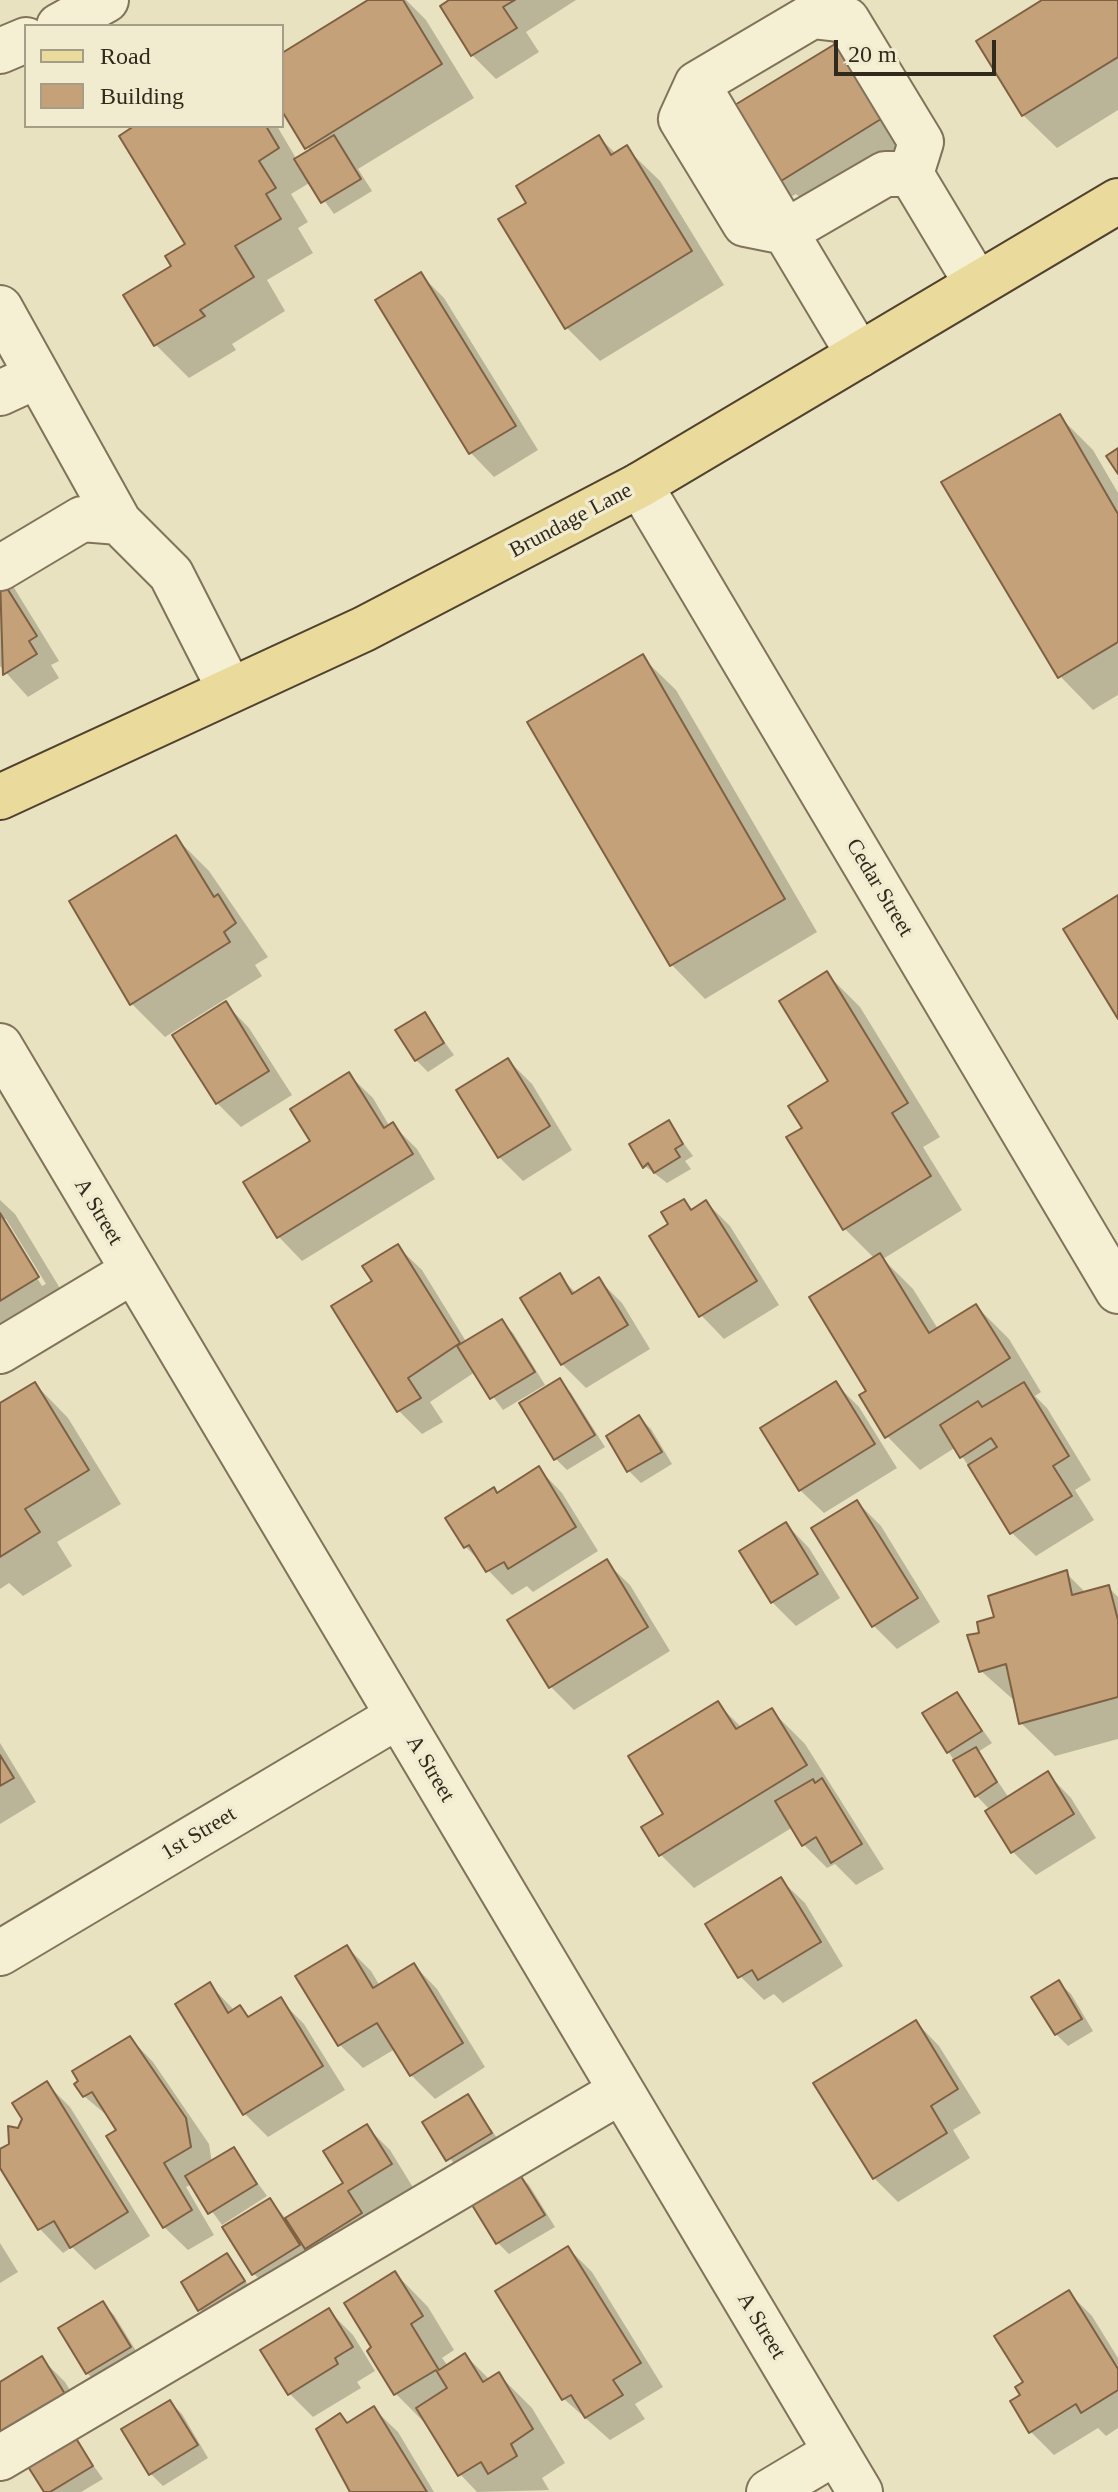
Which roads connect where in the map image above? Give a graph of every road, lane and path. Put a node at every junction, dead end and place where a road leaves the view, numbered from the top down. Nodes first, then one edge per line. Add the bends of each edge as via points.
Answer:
1 (106, 0) edge
2 (63, 24) edge
3 (24, 41) edge
4 (0, 51) edge
5 (911, 174) junction
6 (1118, 201) edge
7 (785, 232) junction
8 (977, 284) junction
9 (0, 308) edge
10 (859, 355) junction
11 (19, 384) edge
12 (640, 485) junction
13 (119, 522) junction
14 (0, 568) edge
15 (230, 690) junction
16 (0, 797) edge
17 (1, 1050) edge
18 (133, 1271) junction
19 (1118, 1291) edge
20 (0, 1351) edge
21 (398, 1716) junction
22 (0, 1953) edge
23 (621, 2091) junction
24 (836, 2452) junction
25 (0, 2458) edge
26 (769, 2492) edge
27 (860, 2492) edge

1 - 2 street
3 - 4 street
5 - 7 street via 885,174
5 - 7 street via 921,142 847,20 812,16 697,84
5 - 8 street
6 - 8 main road, Brundage Lane
7 - 10 street
8 - 10 main road, Brundage Lane
9 - 11 street
10 - 12 main road, Brundage Lane
11 - 13 street
12 - 15 main road, Brundage Lane via 364,629
12 - 19 street, Cedar Street
13 - 14 street via 82,519
13 - 15 street via 171,574
15 - 16 main road, Brundage Lane
17 - 18 street, A Street
18 - 20 street
18 - 21 street, A Street
21 - 22 street, 1st Street
21 - 23 street, A Street
23 - 24 street, A Street
23 - 25 street
24 - 26 street
24 - 27 street, A Street

